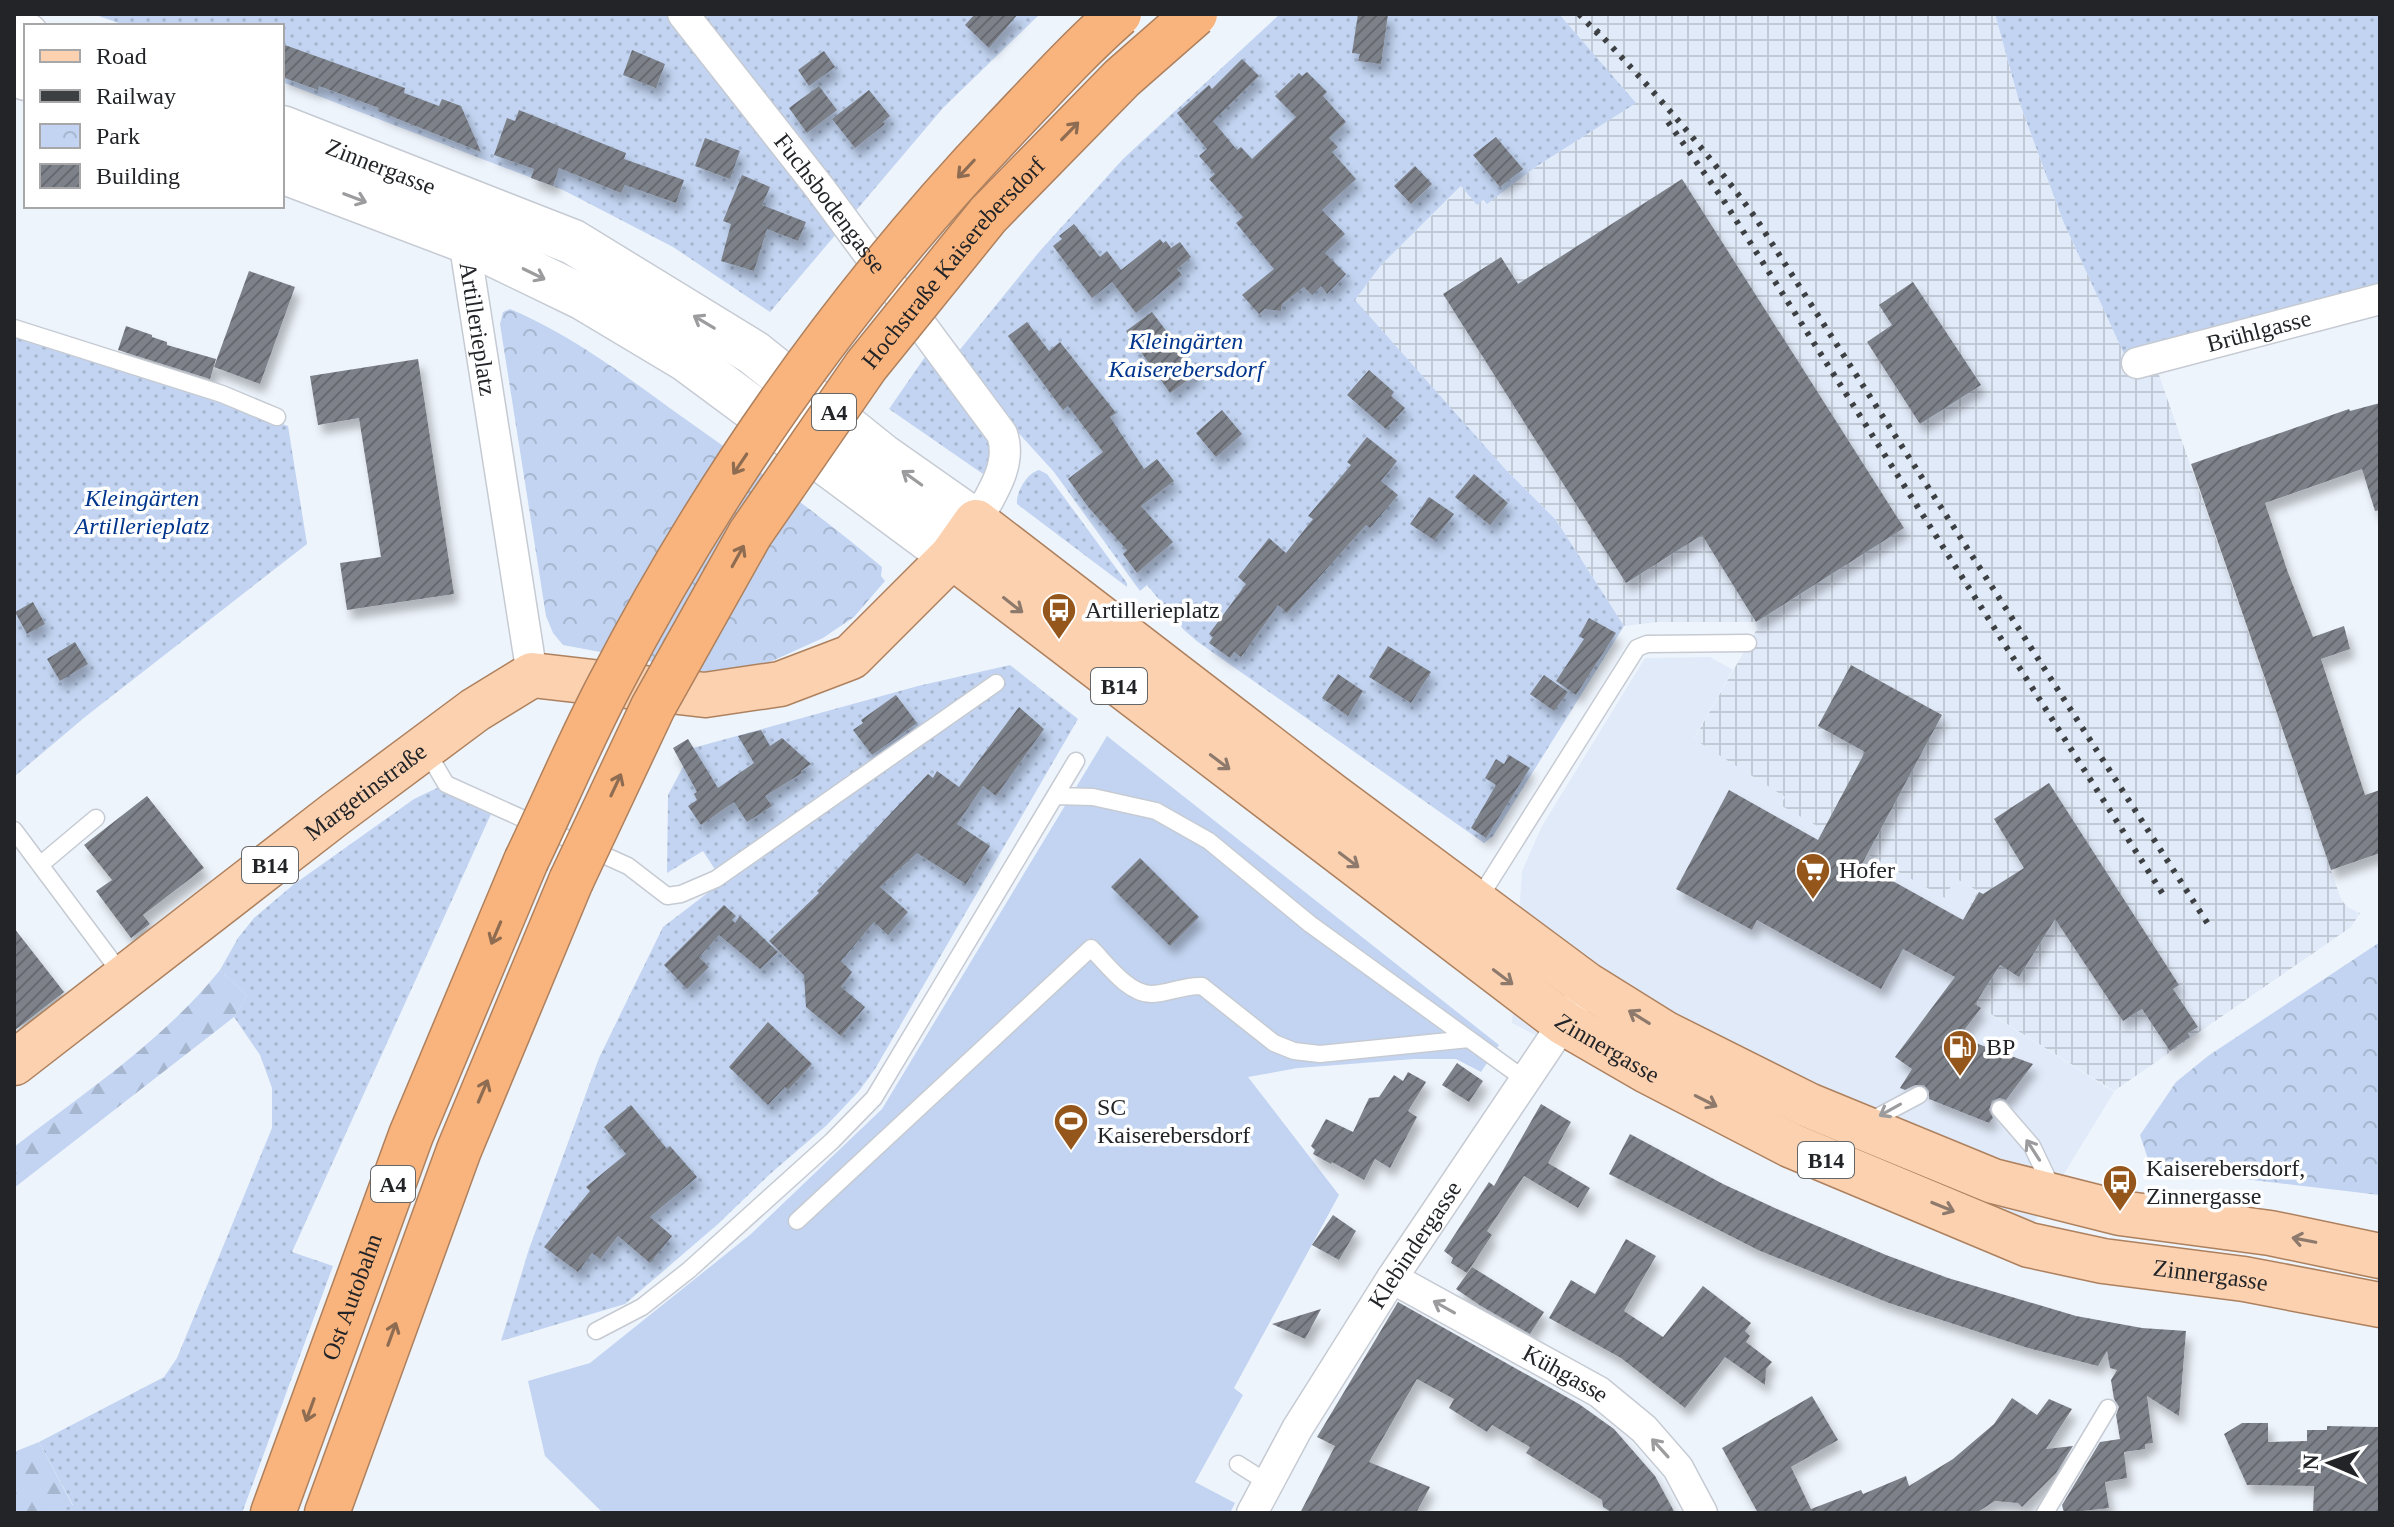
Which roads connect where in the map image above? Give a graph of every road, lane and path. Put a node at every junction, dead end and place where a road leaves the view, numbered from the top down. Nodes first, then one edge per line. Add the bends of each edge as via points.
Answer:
1 (683, 14) edge
2 (1119, 14) edge
3 (1195, 14) edge
4 (284, 129) edge
5 (284, 172) edge
6 (471, 222) junction
7 (2380, 299) edge
8 (14, 328) edge
9 (2137, 363) dead end
10 (277, 417) dead end
11 (964, 539) junction
12 (1748, 643) dead end
13 (532, 675) junction
14 (996, 683) dead end
15 (425, 749) junction
16 (1076, 761) dead end
17 (1055, 796) junction
18 (96, 818) dead end
19 (14, 830) edge
20 (526, 861) joint
21 (40, 865) junction
22 (571, 881) joint
23 (1459, 917) junction
24 (124, 978) junction
25 (1587, 985) junction
26 (1564, 1023) junction
27 (1469, 1039) junction
28 (14, 1063) edge
29 (1527, 1081) junction
30 (1919, 1095) dead end
31 (2000, 1109) dead end
32 (1861, 1127) junction
33 (2056, 1197) junction
34 (797, 1221) dead end
35 (2380, 1256) edge
36 (1392, 1278) junction
37 (2380, 1305) edge
38 (596, 1331) dead end
39 (2108, 1408) dead end
40 (1238, 1464) dead end
41 (1268, 1483) junction
42 (273, 1513) edge
43 (327, 1513) edge
44 (1252, 1513) edge
45 (1702, 1513) edge
46 (2045, 1513) edge

1 - 11 street, Fuchsbodengasse via 1002,434 1004,462 998,482
2 -> 20 highway, Hochstraße Kaiserebersdorf / A4, bridge via 953,183 828,334 678,563 609,686
22 -> 3 highway, Hochstraße Kaiserebersdorf / A4, bridge via 653,707 743,547 866,366 988,215 1122,78
4 - 6 main road, Zinnergasse
5 -> 6 main road, Zinnergasse
6 - 11 main road via 573,242 754,353 882,456
6 - 13 street, Artillerieplatz
7 - 9 street, Brühlgasse
8 - 10 lane via 222,394
11 - 13 main road via 851,657 780,684 705,695
11 - 23 main road, Zinnergasse / B14 via 1183,682
12 - 23 lane via 1637,648
13 - 15 main road, Margetinstraße / B14
14 - 15 lane via 716,879 667,896 628,866 446,784
15 - 24 main road, Margetinstraße / B14
16 - 17 lane
17 - 27 lane via 1093,797 1156,811 1209,841 1310,924
17 - 38 lane via 874,1098 689,1270 642,1307
18 - 21 lane
19 - 21 lane
20 -> 42 highway, Ost Autobahn / A4 via 411,1135
21 - 24 lane
43 -> 22 highway, Ost Autobahn / A4 via 459,1150
23 - 25 main road, Zinnergasse / B14
23 -> 26 main road, Zinnergasse / B14
24 - 28 main road, Margetinstraße / B14
25 - 26 street, Klebindergasse
32 -> 25 main road, Zinnergasse / B14 via 1664,1033
26 - 29 street, Klebindergasse
26 -> 37 main road, Zinnergasse / B14 via 1790,1145 2029,1245
27 - 29 lane
27 - 34 lane via 1320,1054 1294,1051 1274,1043 1202,986 1137,992 1091,948
29 - 36 street, Klebindergasse
30 -> 32 lane
33 -> 31 lane via 2032,1146
32 - 33 main road, Zinnergasse / B14 via 1993,1181
35 -> 33 main road, Zinnergasse / B14 via 2270,1233 2120,1213
36 - 41 street, Klebindergasse
45 -> 36 street, Kühgasse via 1678,1468 1644,1429 1599,1392
39 - 46 lane
40 - 41 lane
41 - 44 street, Klebindergasse

